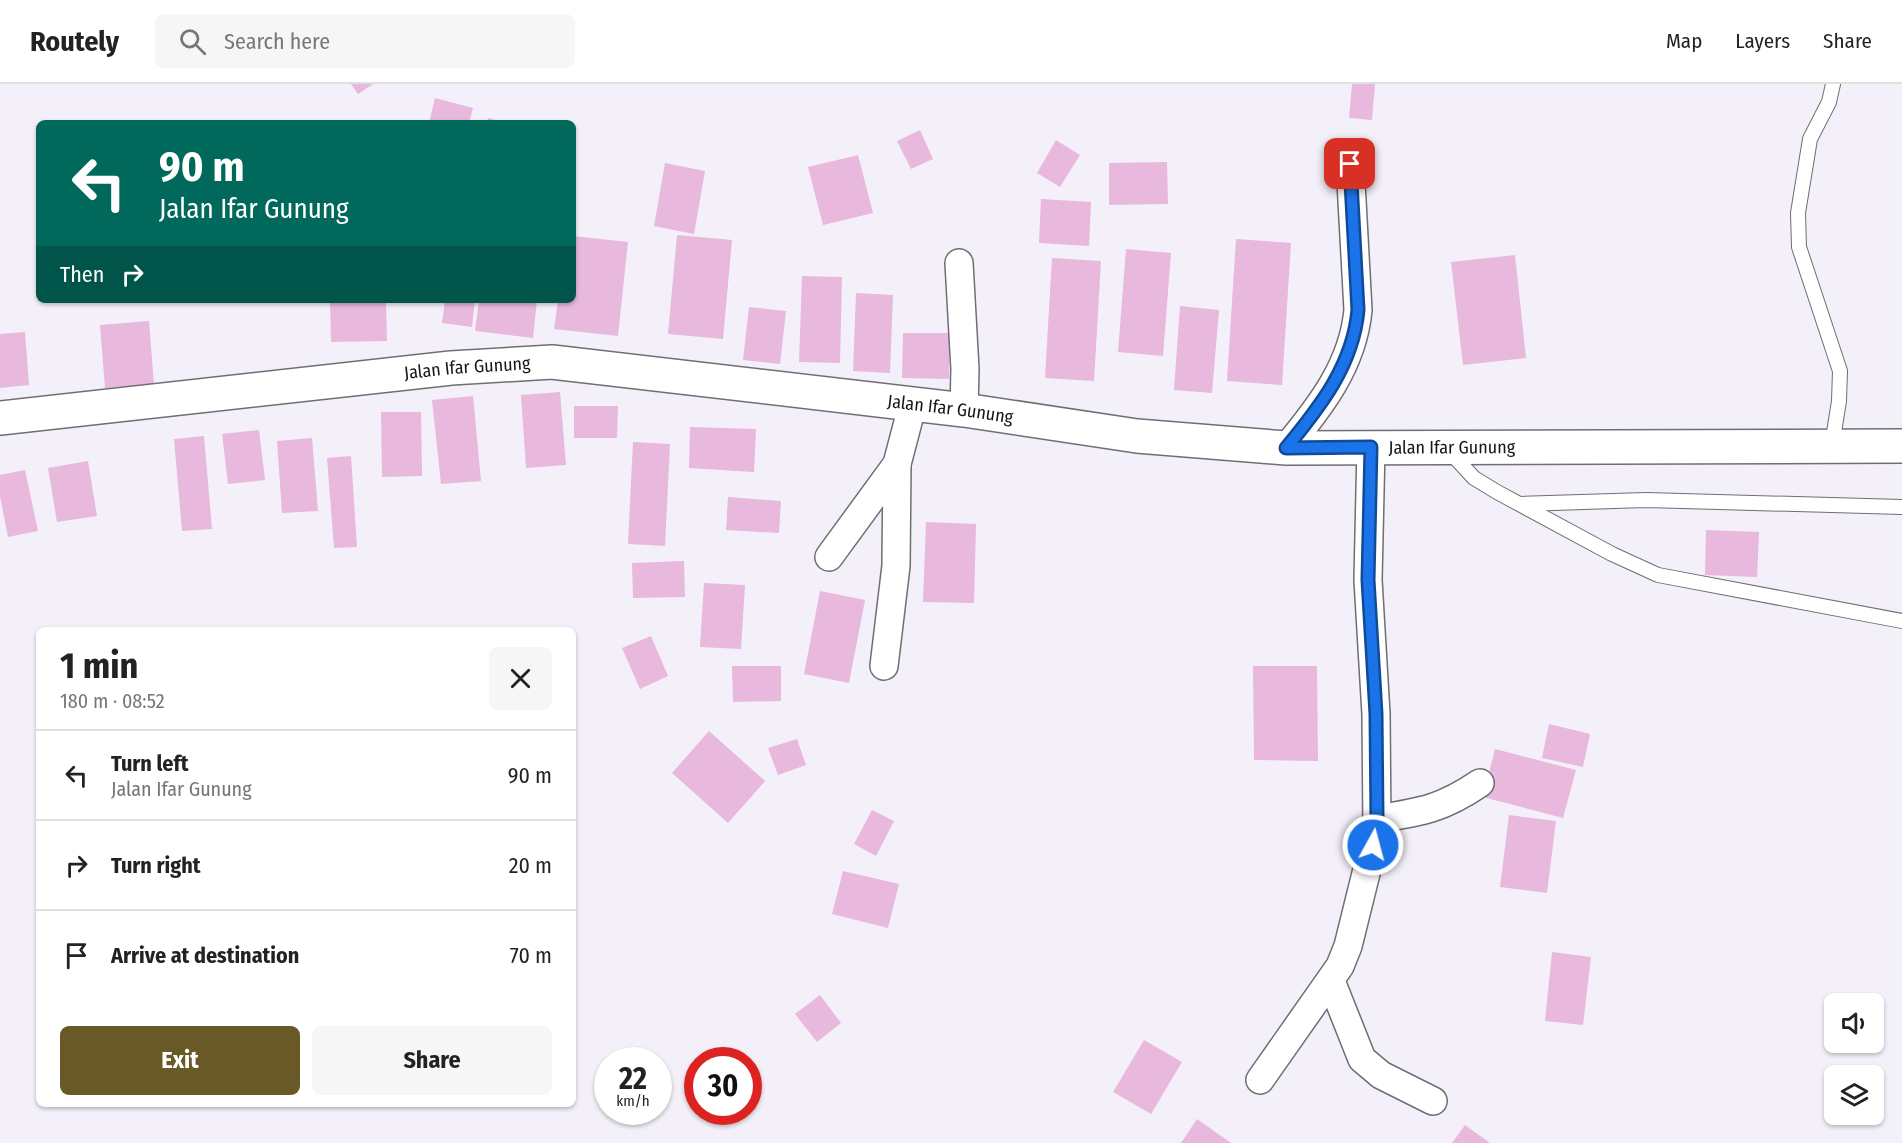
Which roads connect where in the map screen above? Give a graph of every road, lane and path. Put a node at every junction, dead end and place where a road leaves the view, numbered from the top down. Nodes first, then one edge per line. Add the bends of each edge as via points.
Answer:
1 (1833, 84) edge
2 (1350, 164) dead end
3 (959, 263) dead end
4 (913, 403) junction
5 (964, 410) junction
6 (0, 418) edge
7 (1832, 445) junction
8 (1902, 446) edge
9 (1371, 447) junction
10 (1444, 447) junction
11 (1286, 448) junction
12 (897, 464) junction
13 (1519, 504) junction
14 (1902, 507) edge
15 (829, 557) dead end
16 (1902, 621) edge
17 (884, 666) dead end
18 (1480, 783) dead end
19 (1377, 819) junction
20 (1331, 981) junction
21 (1260, 1080) dead end
22 (1433, 1101) dead end

1 - 7 lane via 1829,102 1810,139 1798,213 1799,247 1840,371
2 - 11 street via 1356,334 1321,406
3 - 5 street
4 - 5 street, Jalan Ifar Gunung
4 - 6 street, Jalan Ifar Gunung via 552,362 450,368
4 - 12 street
5 - 11 street, Jalan Ifar Gunung via 1137,436
7 - 8 street, Jalan Ifar Gunung
7 - 10 street, Jalan Ifar Gunung
9 - 10 street, Jalan Ifar Gunung
9 - 11 street, Jalan Ifar Gunung
9 - 19 street via 1368,580
10 - 13 lane via 1474,478
12 - 15 street
12 - 17 street via 896,566
13 - 14 lane via 1646,500
13 - 16 lane via 1658,575
18 - 19 street via 1456,800 1432,810
19 - 20 street via 1348,946
20 - 21 street
20 - 22 street via 1362,1059 1381,1075

